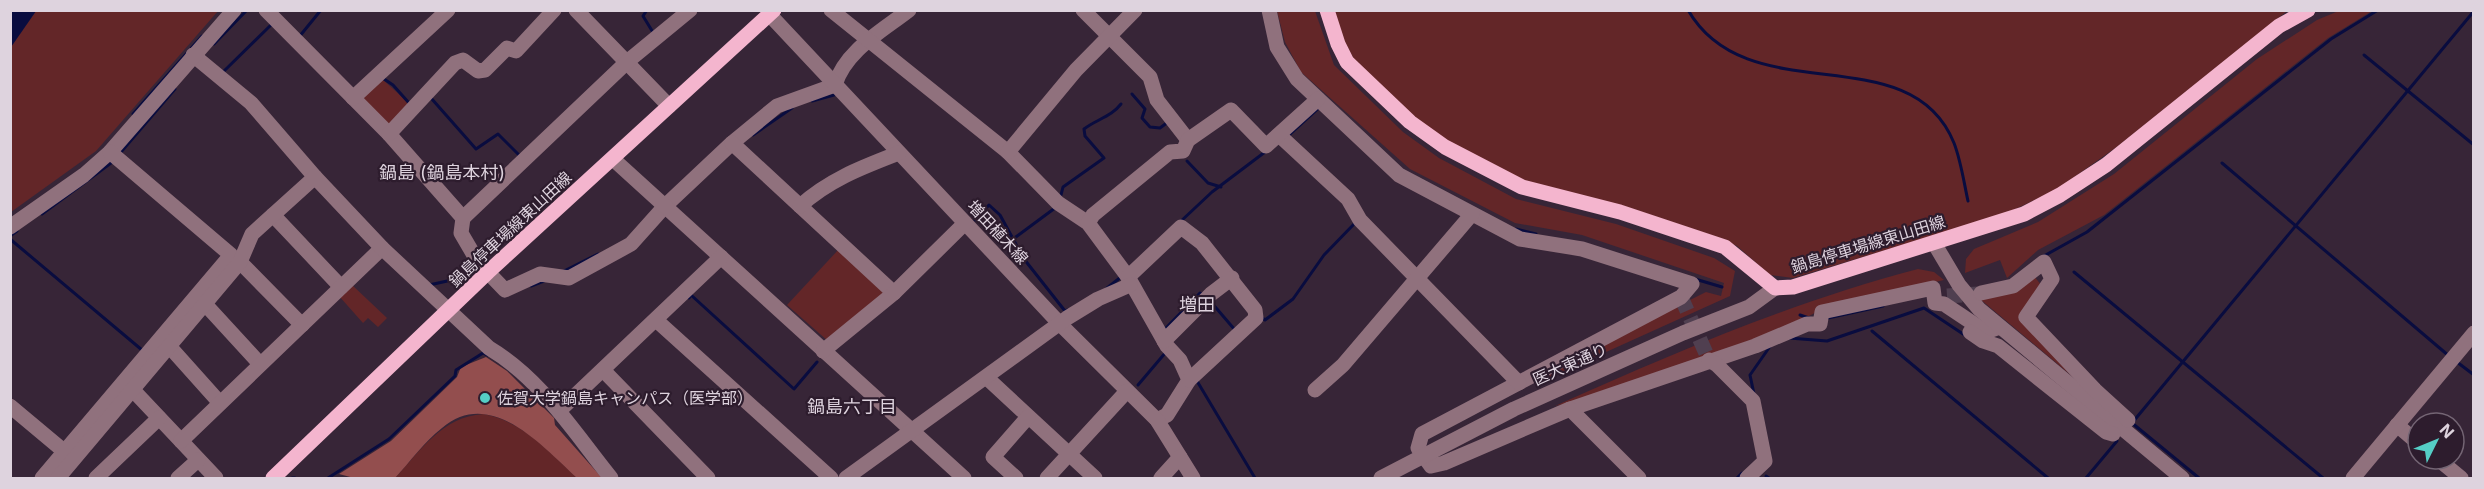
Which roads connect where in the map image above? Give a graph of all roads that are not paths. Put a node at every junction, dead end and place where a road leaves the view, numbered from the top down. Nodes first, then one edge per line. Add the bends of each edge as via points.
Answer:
1 (234, 10) edge
2 (266, 10) edge
3 (448, 10) edge
4 (554, 10) edge
5 (576, 10) edge
6 (690, 10) edge
7 (831, 10) edge
8 (909, 10) edge
9 (1083, 10) edge
10 (1135, 10) edge
11 (1269, 10) edge
12 (1327, 10) edge
13 (2308, 10) edge
14 (771, 12) edge
15 (1109, 37) junction
16 (872, 43) junction
17 (193, 55) junction
18 (632, 61) junction
19 (835, 85) junction
20 (353, 98) junction
21 (1322, 103) junction
22 (669, 106) junction
23 (389, 134) junction
24 (1282, 138) junction
25 (1188, 140) junction
26 (732, 143) junction
27 (110, 152) junction
28 (1008, 152) junction
29 (899, 153) junction
30 (613, 159) junction
31 (312, 173) junction
32 (665, 206) junction
33 (800, 206) junction
34 (1472, 214) junction
35 (273, 215) junction
36 (463, 218) junction
37 (965, 223) junction
38 (1088, 223) junction
39 (10, 226) edge
40 (1934, 243) junction
41 (382, 248) junction
42 (721, 257) junction
43 (240, 262) junction
44 (488, 272) junction
45 (1127, 277) junction
46 (1232, 278) junction
47 (1416, 278) junction
48 (341, 287) junction
49 (1775, 288) junction
50 (894, 293) junction
51 (1981, 293) tunnel mouth
52 (1937, 296) junction
53 (205, 304) junction
54 (450, 309) junction
55 (656, 320) junction
56 (1060, 324) junction
57 (302, 325) junction
58 (2000, 327) junction
59 (2474, 333) edge
60 (1164, 341) junction
61 (169, 346) junction
62 (823, 351) junction
63 (1709, 360) junction
64 (260, 364) junction
65 (603, 370) junction
66 (987, 378) junction
67 (1193, 378) junction
68 (1519, 383) junction
69 (132, 389) junction
70 (1315, 390) dead end
71 (1127, 391) junction
72 (220, 403) junction
73 (10, 406) edge
74 (560, 410) junction
75 (1570, 410) junction
76 (1029, 417) junction
77 (159, 418) junction
78 (1157, 420) junction
79 (2128, 420) dead end
80 (2400, 428) junction
81 (913, 432) junction
82 (2406, 433) edge
83 (2113, 434) dead end
84 (181, 441) junction
85 (65, 452) junction
86 (1069, 455) junction
87 (1180, 457) junction
88 (198, 460) junction
89 (1430, 467) edge
90 (67, 475) edge
91 (42, 478) edge
92 (96, 478) edge
93 (178, 478) edge
94 (216, 478) edge
95 (273, 478) edge
96 (610, 478) edge
97 (708, 478) edge
98 (831, 478) edge
99 (846, 478) edge
100 (964, 478) edge
101 (1016, 478) edge
102 (1047, 478) edge
103 (1095, 478) edge
104 (1161, 478) edge
105 (1193, 478) edge
106 (1381, 478) edge
107 (1639, 478) edge
108 (1747, 478) edge
109 (2182, 478) edge
110 (2353, 478) edge

1 - 17 street
2 - 20 street
3 - 20 street
4 - 23 street via 516,51 507,48 485,70 478,72 463,60 455,63
5 - 18 street
6 - 18 street
7 - 16 street
8 - 16 street
9 - 15 street
10 - 15 street
11 - 21 street via 1277,47 1297,79
12 - 49 main road, 鍋島停車場線東山田線 via 1347,62 1410,122 1445,147 1522,187 1725,247
13 - 40 main road, 鍋島停車場線東山田線 via 2279,26 2106,165 2060,195 2024,214
14 - 19 street, 増田植木線
14 - 22 main road, 鍋島停車場線東山田線
15 - 25 street via 1150,77 1157,100
15 - 28 street via 1076,70
16 - 19 street via 843,65
16 - 28 street
17 - 27 street
17 - 31 street via 251,102
18 - 22 street
18 - 36 street
19 - 26 street via 777,106
19 - 29 street, 増田植木線
20 - 23 street
21 - 24 street
21 - 34 street via 1399,175
22 - 30 main road, 鍋島停車場線東山田線
23 - 36 street
24 - 25 street via 1266,146 1231,110
24 - 47 street via 1348,199 1360,220
25 - 38 street via 1183,151 1170,152 1092,215
26 - 32 street
26 - 33 street
27 - 39 street via 84,175
27 - 85 street via 231,255
28 - 38 street via 1058,203
29 - 33 street via 845,174 818,189
29 - 37 street, 増田植木線
30 - 32 street
30 - 44 main road, 鍋島停車場線東山田線
31 - 35 street
31 - 41 street
32 - 42 street
32 - 44 street via 631,244 569,278 540,274 505,290
33 - 50 street
34 - 47 street
34 - 68 street via 1520,239 1582,249 1692,284 1681,297
35 - 43 street via 252,234
35 - 48 street
36 - 44 street via 461,233
37 - 50 street
37 - 56 street, 増田植木線
38 - 45 street
40 - 49 main road, 鍋島停車場線東山田線 via 1793,288
40 - 58 street via 1959,285
41 - 48 street
41 - 54 street
42 - 55 street
42 - 62 street
43 - 53 street
43 - 57 street
44 - 54 main road, 鍋島停車場線東山田線
45 - 46 street via 1181,227 1202,243
45 - 56 street
45 - 60 street
46 - 60 street
46 - 67 street via 1255,314
47 - 68 street
47 - 70 street via 1343,365
48 - 57 street
49 - 89 street, 医大東通り via 1749,307 1524,404
50 - 62 street
51 - 79 street via 2013,286 2044,262 2052,279 2026,317
52 - 58 street via 1986,332
52 - 63 street via 1821,318 1755,346
52 - 83 street via 1938,309 1983,341 1998,346
53 - 61 street
53 - 64 street
54 - 74 street
54 - 95 main road, 鍋島停車場線東山田線
55 - 65 street
55 - 98 street
56 - 66 street
56 - 71 street, 増田植木線
57 - 64 street
58 - 109 street
59 - 80 street
60 - 67 street
61 - 69 street
61 - 72 street
62 - 81 street
63 - 75 street
63 - 108 street via 1753,401 1765,461
64 - 72 street
65 - 74 street
65 - 97 street
66 - 76 street
66 - 81 street
67 - 78 street via 1167,415
68 - 89 street via 1422,434 1418,442
69 - 77 street
69 - 90 street
71 - 78 street, 増田植木線
71 - 86 street
72 - 84 street
73 - 85 street
74 - 96 street
75 - 89 street
75 - 107 street
76 - 86 street
76 - 101 street via 993,457
77 - 84 street
77 - 92 street
78 - 87 street, 増田植木線
80 - 82 street
80 - 110 street
81 - 99 street
81 - 100 street
84 - 88 street
85 - 91 street
86 - 102 street
86 - 103 street
87 - 104 street
87 - 105 street, 増田植木線
88 - 93 street
88 - 94 street
89 - 106 street, 医大東通り

